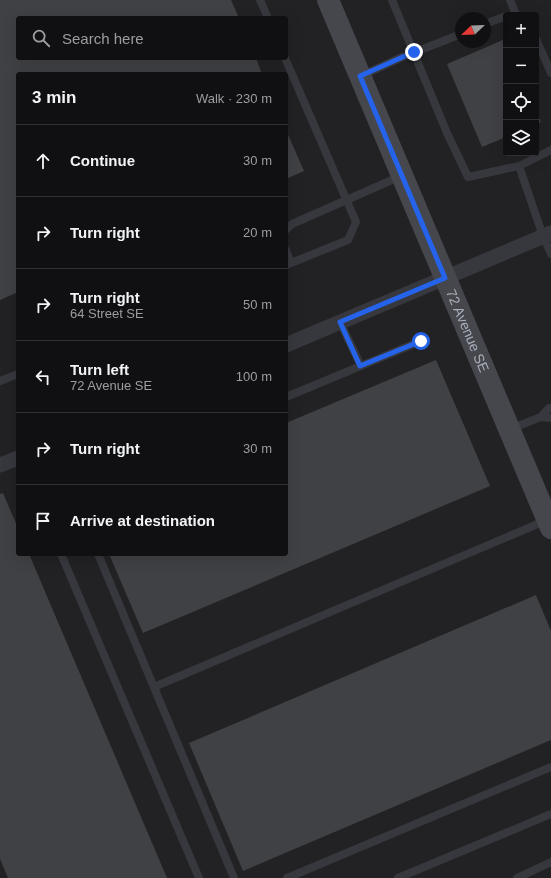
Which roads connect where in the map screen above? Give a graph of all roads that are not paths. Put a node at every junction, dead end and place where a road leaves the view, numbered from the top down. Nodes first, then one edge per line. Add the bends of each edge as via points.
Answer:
1 (260, 0) edge
2 (328, 0) edge
3 (392, 0) edge
4 (510, 0) edge
5 (512, 12) edge
6 (267, 16) edge
7 (503, 18) edge
8 (491, 22) edge
9 (455, 36) edge
10 (539, 46) edge
11 (414, 52) junction
12 (286, 60) edge
13 (551, 73) edge
14 (360, 76) junction
15 (551, 150) edge
16 (519, 166) junction
17 (402, 176) junction
18 (347, 201) junction
19 (288, 228) edge
20 (547, 234) edge
21 (551, 254) edge
22 (289, 264) edge
23 (445, 278) junction
24 (340, 322) junction
25 (421, 341) dead end
26 (288, 344) edge
27 (360, 366) junction
28 (16, 375) edge
29 (0, 381) edge
30 (288, 396) edge
31 (551, 408) edge
32 (541, 416) junction
33 (551, 418) edge
34 (509, 430) junction
35 (16, 459) edge
36 (0, 465) edge
37 (549, 524) edge
38 (62, 556) edge
39 (99, 556) edge
40 (154, 687) junction
41 (551, 767) edge
42 (551, 814) edge
43 (551, 862) edge
44 (199, 878) edge
45 (234, 878) edge
46 (287, 878) edge
47 (398, 878) edge
48 (517, 878) edge

1 - 6 lane
2 - 14 street, 72 Avenue SE
3 - 11 lane
4 - 5 lane
7 - 8 lane
9 - 11 lane
10 - 13 lane
11 - 14 lane
11 - 16 lane via 468,177
12 - 18 lane
14 - 17 street, 72 Avenue SE
15 - 16 lane
16 - 20 lane
17 - 18 lane
17 - 23 street, 72 Avenue SE
18 - 19 lane
18 - 22 lane via 356,222 348,240
20 - 21 lane
20 - 23 street
23 - 24 street
23 - 34 street, 72 Avenue SE
24 - 26 street
24 - 27 lane
25 - 27 lane
27 - 30 lane
28 - 29 lane
31 - 32 lane
32 - 33 lane
32 - 34 lane
34 - 37 street, 72 Avenue SE
35 - 36 street
37 - 40 lane
38 - 44 lane
39 - 40 lane
40 - 45 lane
41 - 46 lane
42 - 47 lane
43 - 48 lane

